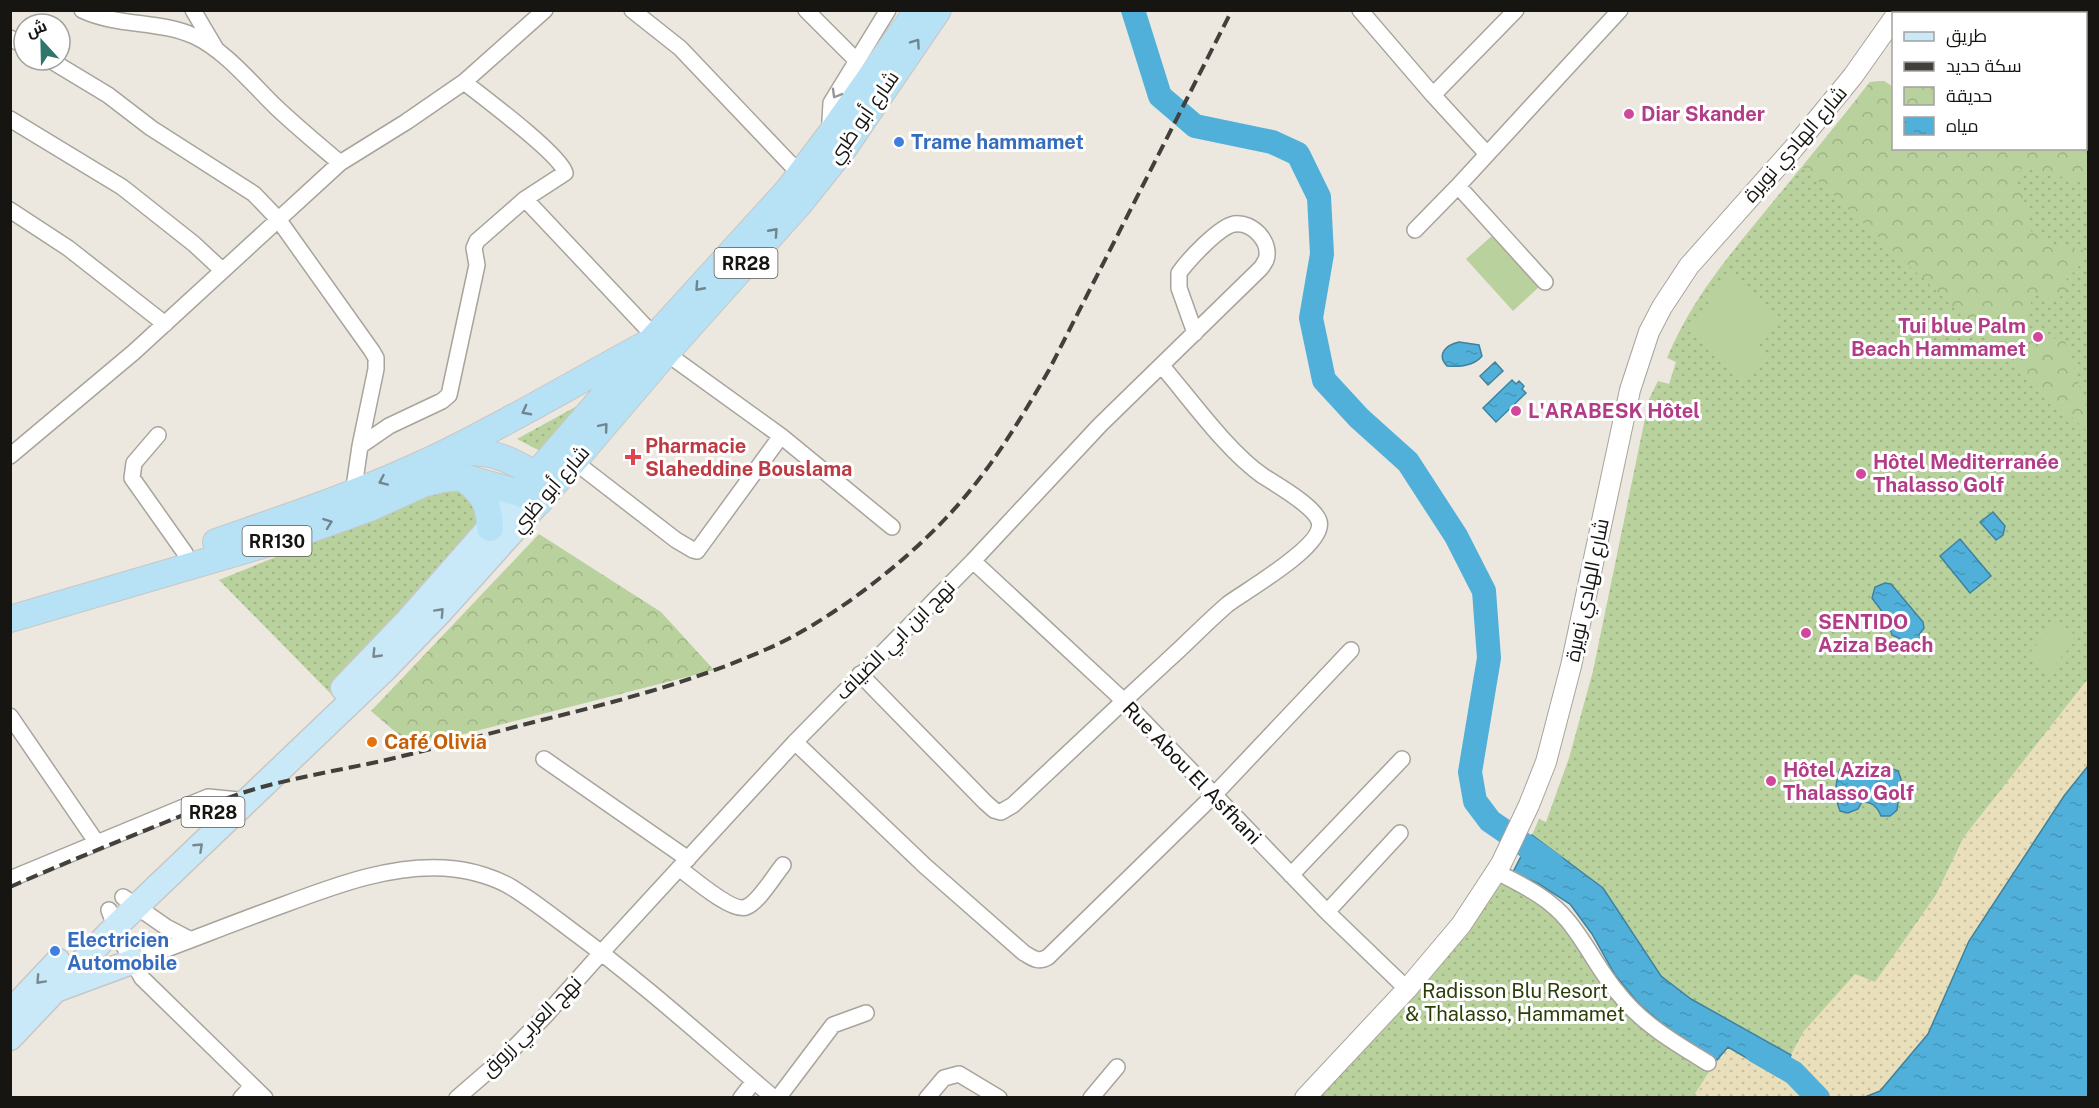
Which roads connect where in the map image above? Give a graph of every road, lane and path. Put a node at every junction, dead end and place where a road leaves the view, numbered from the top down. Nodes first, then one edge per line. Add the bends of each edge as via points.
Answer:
1 (82, 10) edge
2 (193, 10) edge
3 (544, 10) edge
4 (632, 10) edge
5 (806, 10) edge
6 (888, 10) edge
7 (917, 10) edge
8 (938, 10) edge
9 (1360, 10) edge
10 (1515, 10) edge
11 (1620, 10) edge
12 (1892, 19) edge
13 (1892, 42) edge
14 (216, 49) junction
15 (856, 60) junction
16 (70, 72) edge
17 (1853, 76) junction
18 (464, 82) junction
19 (1433, 95) junction
20 (10, 119) edge
21 (832, 132) junction
22 (1487, 154) junction
23 (340, 163) junction
24 (799, 173) junction
25 (1458, 186) junction
26 (525, 199) junction
27 (10, 210) edge
28 (278, 219) junction
29 (1415, 230) dead end
30 (222, 270) junction
31 (1545, 282) dead end
32 (165, 324) junction
33 (1195, 333) junction
34 (657, 344) junction
35 (1162, 366) junction
36 (158, 435) dead end
37 (781, 436) junction
38 (360, 446) junction
39 (10, 456) edge
40 (437, 457) junction
41 (575, 462) junction
42 (463, 477) junction
43 (537, 489) junction
44 (353, 494) junction
45 (892, 527) dead end
46 (490, 528) junction
47 (185, 553) junction
48 (973, 561) junction
49 (10, 602) edge
50 (10, 620) edge
51 (1352, 650) dead end
52 (860, 674) junction
53 (1124, 701) junction
54 (10, 716) edge
55 (795, 742) junction
56 (544, 759) dead end
57 (1402, 759) dead end
58 (1214, 795) junction
59 (238, 799) junction
60 (1400, 833) dead end
61 (97, 843) junction
62 (684, 864) junction
63 (783, 865) dead end
64 (1499, 868) junction
65 (1291, 875) junction
66 (10, 879) edge
67 (121, 910) junction
68 (1327, 912) junction
69 (189, 939) junction
70 (602, 952) junction
71 (134, 961) junction
72 (1407, 989) junction
73 (53, 991) junction
74 (10, 1012) edge
75 (866, 1013) dead end
76 (10, 1038) edge
77 (1708, 1064) dead end
78 (1117, 1067) dead end
79 (754, 1081) junction
80 (247, 1092) edge
81 (265, 1098) edge
82 (457, 1098) edge
83 (741, 1098) edge
84 (776, 1098) edge
85 (927, 1098) edge
86 (999, 1098) edge
87 (1091, 1098) edge
88 (1305, 1098) edge

1 - 14 street via 109,20 177,30
2 - 14 street
3 - 18 street
4 - 24 street via 680,48
5 - 15 street
6 - 15 street
7 - 21 highway, شارع أبو ظبي / RR28
34 -> 8 highway, شارع أبو ظبي / RR28 via 807,194 844,148
9 - 19 street
10 - 19 street
11 - 22 street
12 - 17 street, شارع الهادي نويرة
13 - 17 street, شارع الهادي نويرة
14 - 23 street
15 -> 21 street via 831,103
16 - 28 street via 254,194
17 - 64 street, شارع الهادي نويرة via 1689,266 1649,332 1630,390 1559,716 1529,806
18 - 23 street
18 - 26 street via 563,167 564,174
19 - 22 street
20 - 30 street via 122,187
21 - 24 highway, شارع أبو ظبي / RR28
22 - 25 street
23 - 28 street
24 -> 34 highway, شارع أبو ظبي / RR28
25 - 29 street
25 - 31 street
26 - 34 street
26 - 38 street via 474,248 477,265 449,395
27 - 32 street via 68,248
28 - 30 street
28 - 38 street via 376,358
30 - 32 street
32 - 39 street
33 - 33 street, نهج ابن ابي الضياف via 1266,260 1265,244 1251,226 1227,226 1179,273 1179,288
33 - 35 street, نهج ابن ابي الضياف
34 - 37 street
34 -> 40 highway
41 -> 34 highway, شارع أبو ظبي / RR28
34 - 43 highway, شارع أبو ظبي / RR28
35 - 48 street, نهج ابن ابي الضياف via 1100,425
35 - 53 street via 1242,457 1314,514 1319,529 1301,553 1228,605
36 - 47 street via 134,463 132,478
37 - 41 street via 697,550 676,540
37 - 45 street
38 - 44 street
40 - 43 highway, RR130 via 479,451 494,454
40 -> 44 highway, RR130
41 - 43 highway, شارع أبو ظبي / RR28
42 - 43 highway, RR130
42 - 46 highway via 485,500
50 -> 42 highway, RR130 via 283,539 423,484
43 - 46 main road, شارع أبو ظبي / RR28
59 -> 43 main road, شارع أبو ظبي / RR28 via 393,661 441,611
44 - 47 highway, RR130
46 -> 59 main road, شارع أبو ظبي / RR28
47 - 49 highway, RR130
48 - 52 street, نهج ابن ابي الضياف
48 - 53 street, Rue Abou El Asfhani
51 - 58 street
52 - 53 street via 985,802 1001,812
52 - 55 street, نهج ابن ابي الضياف
53 - 58 street, Rue Abou El Asfhani
54 - 61 street
55 - 58 street via 925,866 1024,953 1042,961
55 - 62 street, نهج ابن ابي الضياف
56 - 62 street
57 - 65 street
58 - 65 street, Rue Abou El Asfhani
59 - 61 street via 208,797
59 - 67 main road, شارع أبو ظبي / RR28
60 - 68 street
61 - 66 street
62 - 63 street via 726,902 740,908 754,902
62 - 70 street, نهج ابن ابي الضياف
64 - 72 street, شارع الهادي نويرة via 1461,925
64 - 77 street via 1567,920 1627,1004 1650,1025
65 - 68 street, Rue Abou El Asfhani
67 - 69 street
67 - 71 street via 120,939
67 - 73 main road, شارع أبو ظبي / RR28
67 -> 74 main road, شارع أبو ظبي / RR28 via 83,935
68 - 72 street, Rue Abou El Asfhani
69 - 70 street via 377,875 456,869 510,886
69 - 71 street
70 - 79 street
70 - 82 street, نهج العربي زروق via 509,1053
71 - 73 main road
71 - 80 street via 142,978
72 - 88 street, شارع الهادي نويرة
73 - 76 main road, شارع أبو ظبي / RR28
75 - 84 street via 833,1025
78 - 87 street
79 - 83 street
79 - 84 street
80 - 81 street
85 - 86 street via 944,1078 958,1074

